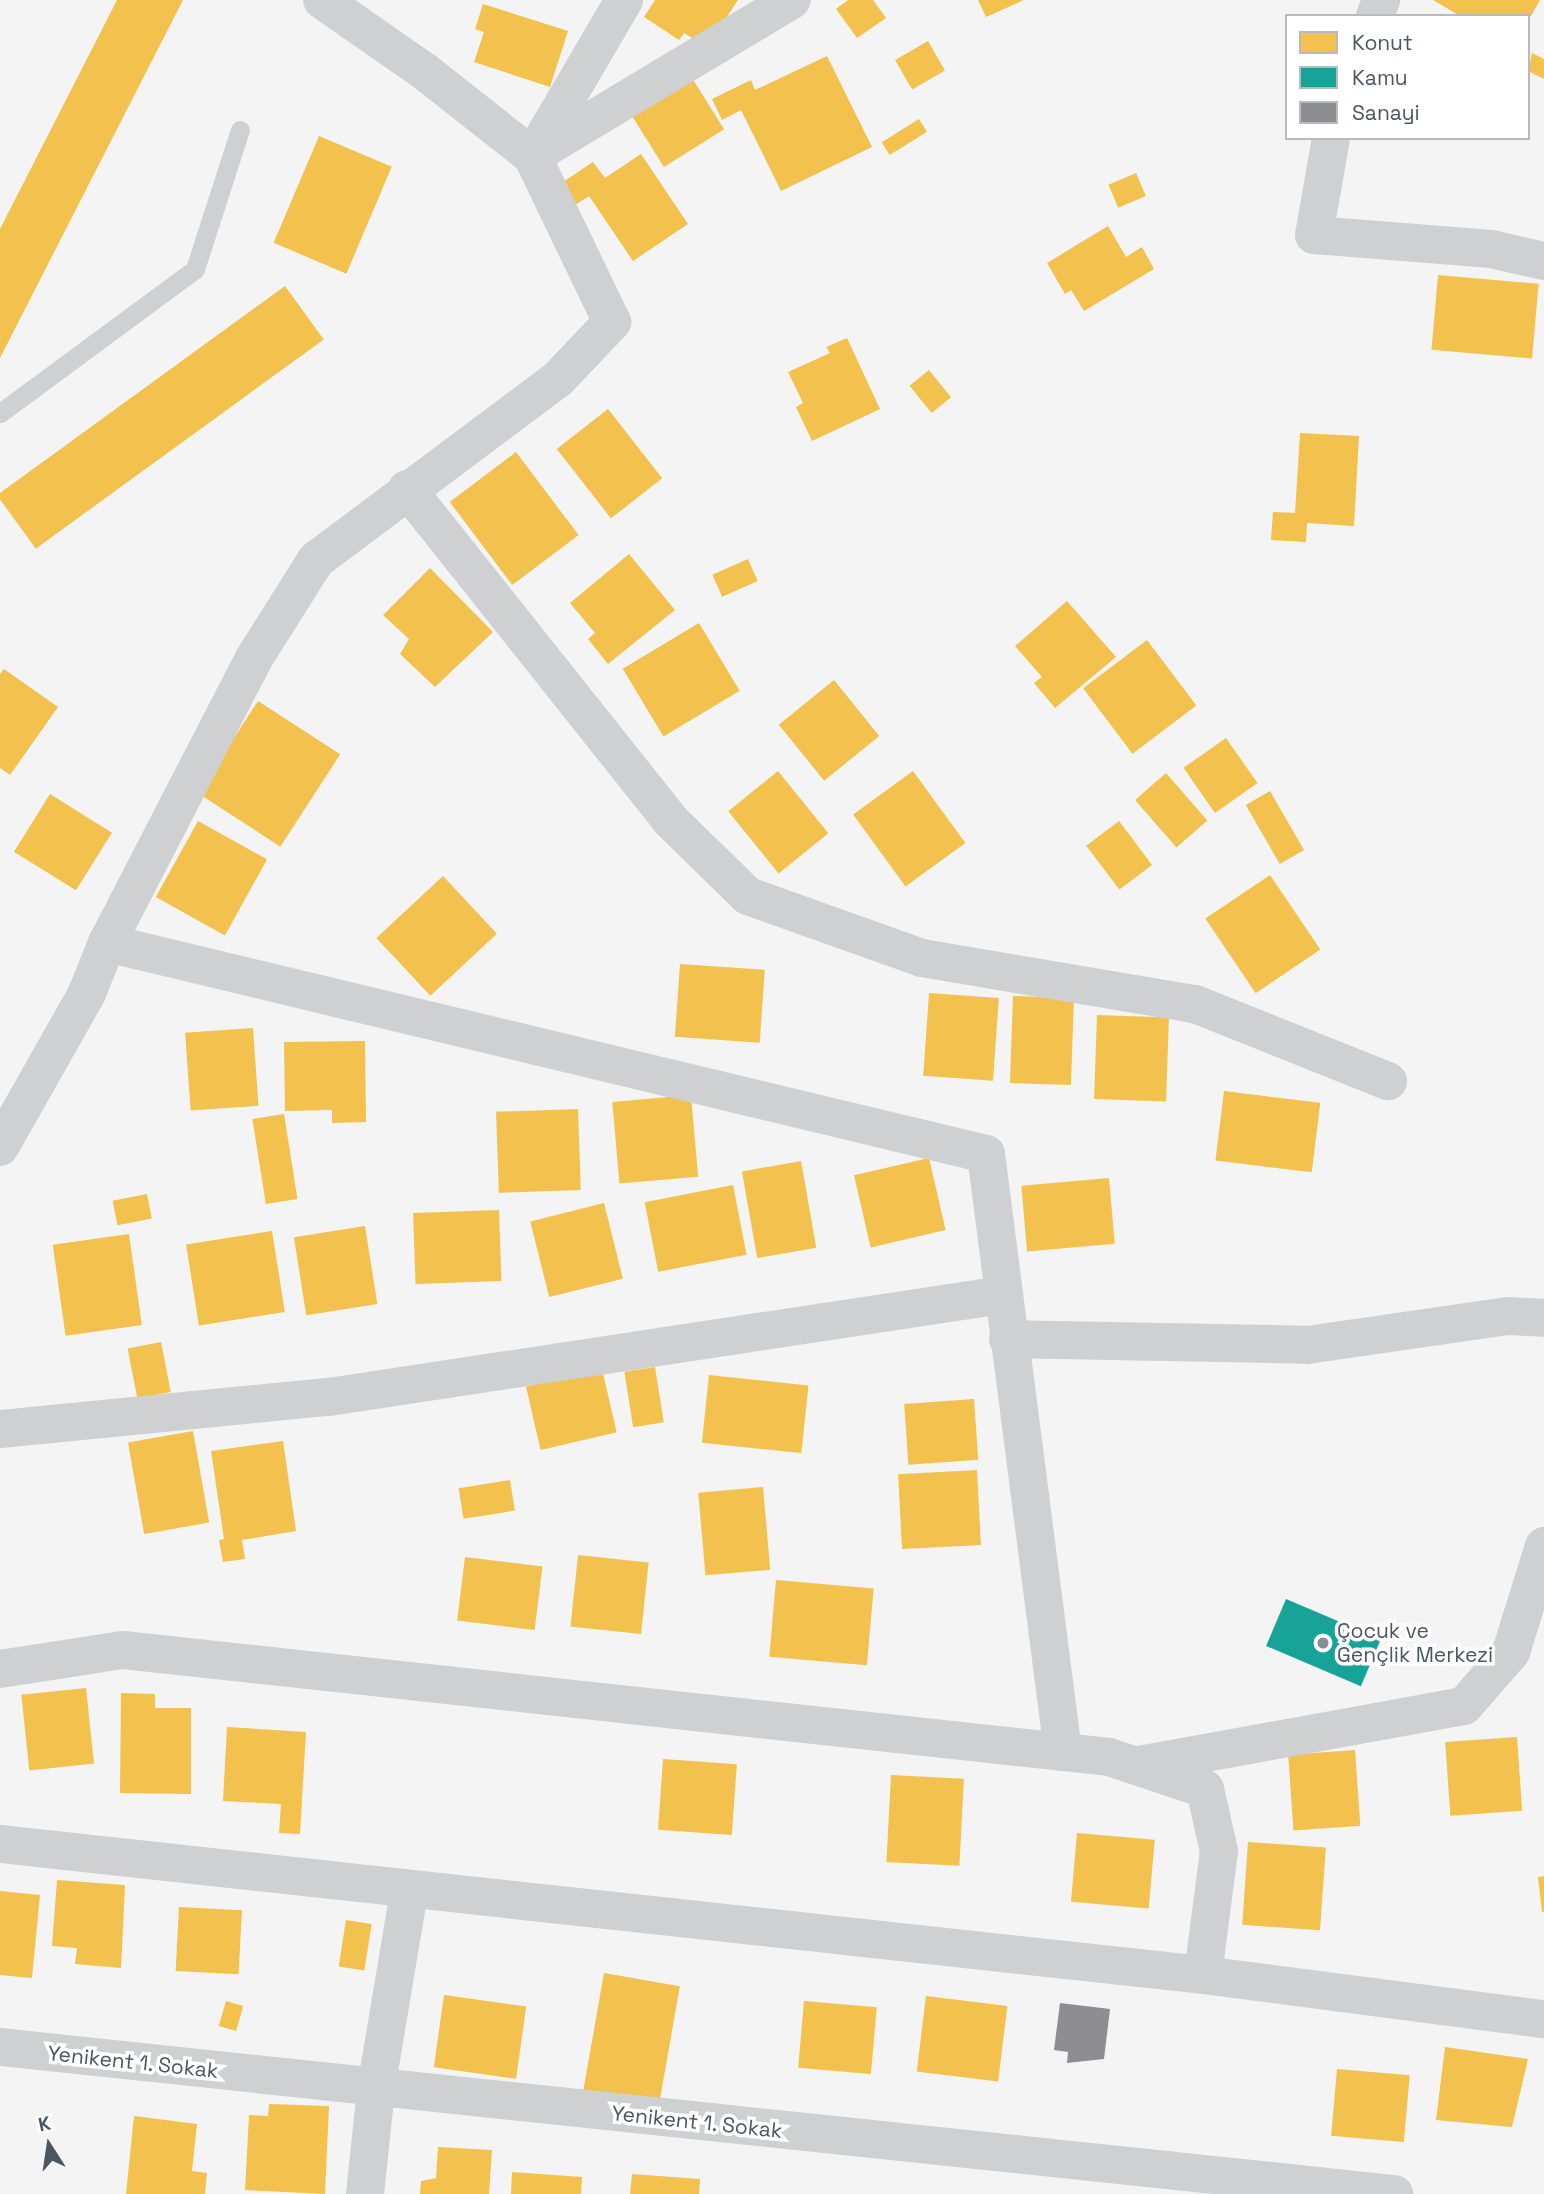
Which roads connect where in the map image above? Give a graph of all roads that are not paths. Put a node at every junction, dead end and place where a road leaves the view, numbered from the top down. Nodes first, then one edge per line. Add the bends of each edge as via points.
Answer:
1 (322, 0) edge
2 (624, 0) edge
3 (792, 0) edge
4 (240, 130) dead end
5 (1331, 140) edge
6 (532, 156) junction
7 (1544, 261) edge
8 (0, 413) edge
9 (407, 489) junction
10 (107, 943) junction
11 (1388, 1081) dead end
12 (0, 1147) edge
13 (1002, 1295) junction
14 (1544, 1318) edge
15 (1008, 1339) junction
16 (0, 1429) edge
17 (1544, 1546) edge
18 (0, 1669) edge
19 (1063, 1752) junction
20 (1137, 1766) junction
21 (0, 1844) edge
22 (409, 1892) junction
23 (1203, 1975) junction
24 (1544, 2019) edge
25 (0, 2047) edge
26 (376, 2089) junction
27 (365, 2194) edge
28 (1394, 2194) edge

1 - 6 street via 424,71
2 - 6 street
3 - 6 street
4 - 8 lane via 195,269
5 - 7 street via 1314,235 1491,248
6 - 9 street via 612,322 558,379
9 - 10 street via 316,560 253,660
9 - 11 street via 670,820 748,896 922,958 1195,1004
10 - 12 street via 87,993
10 - 13 street via 986,1154
13 - 15 street
13 - 16 street via 329,1397
14 - 15 street via 1508,1315 1307,1345
15 - 19 street
17 - 20 street via 1511,1653 1464,1706
18 - 19 street via 123,1650
19 - 20 street via 1109,1757
20 - 23 street via 1205,1789 1219,1851
21 - 22 street
22 - 23 street
22 - 26 street
23 - 24 street
25 - 26 street, Yenikent 1. Sokak
26 - 27 street
26 - 28 street, Yenikent 1. Sokak

